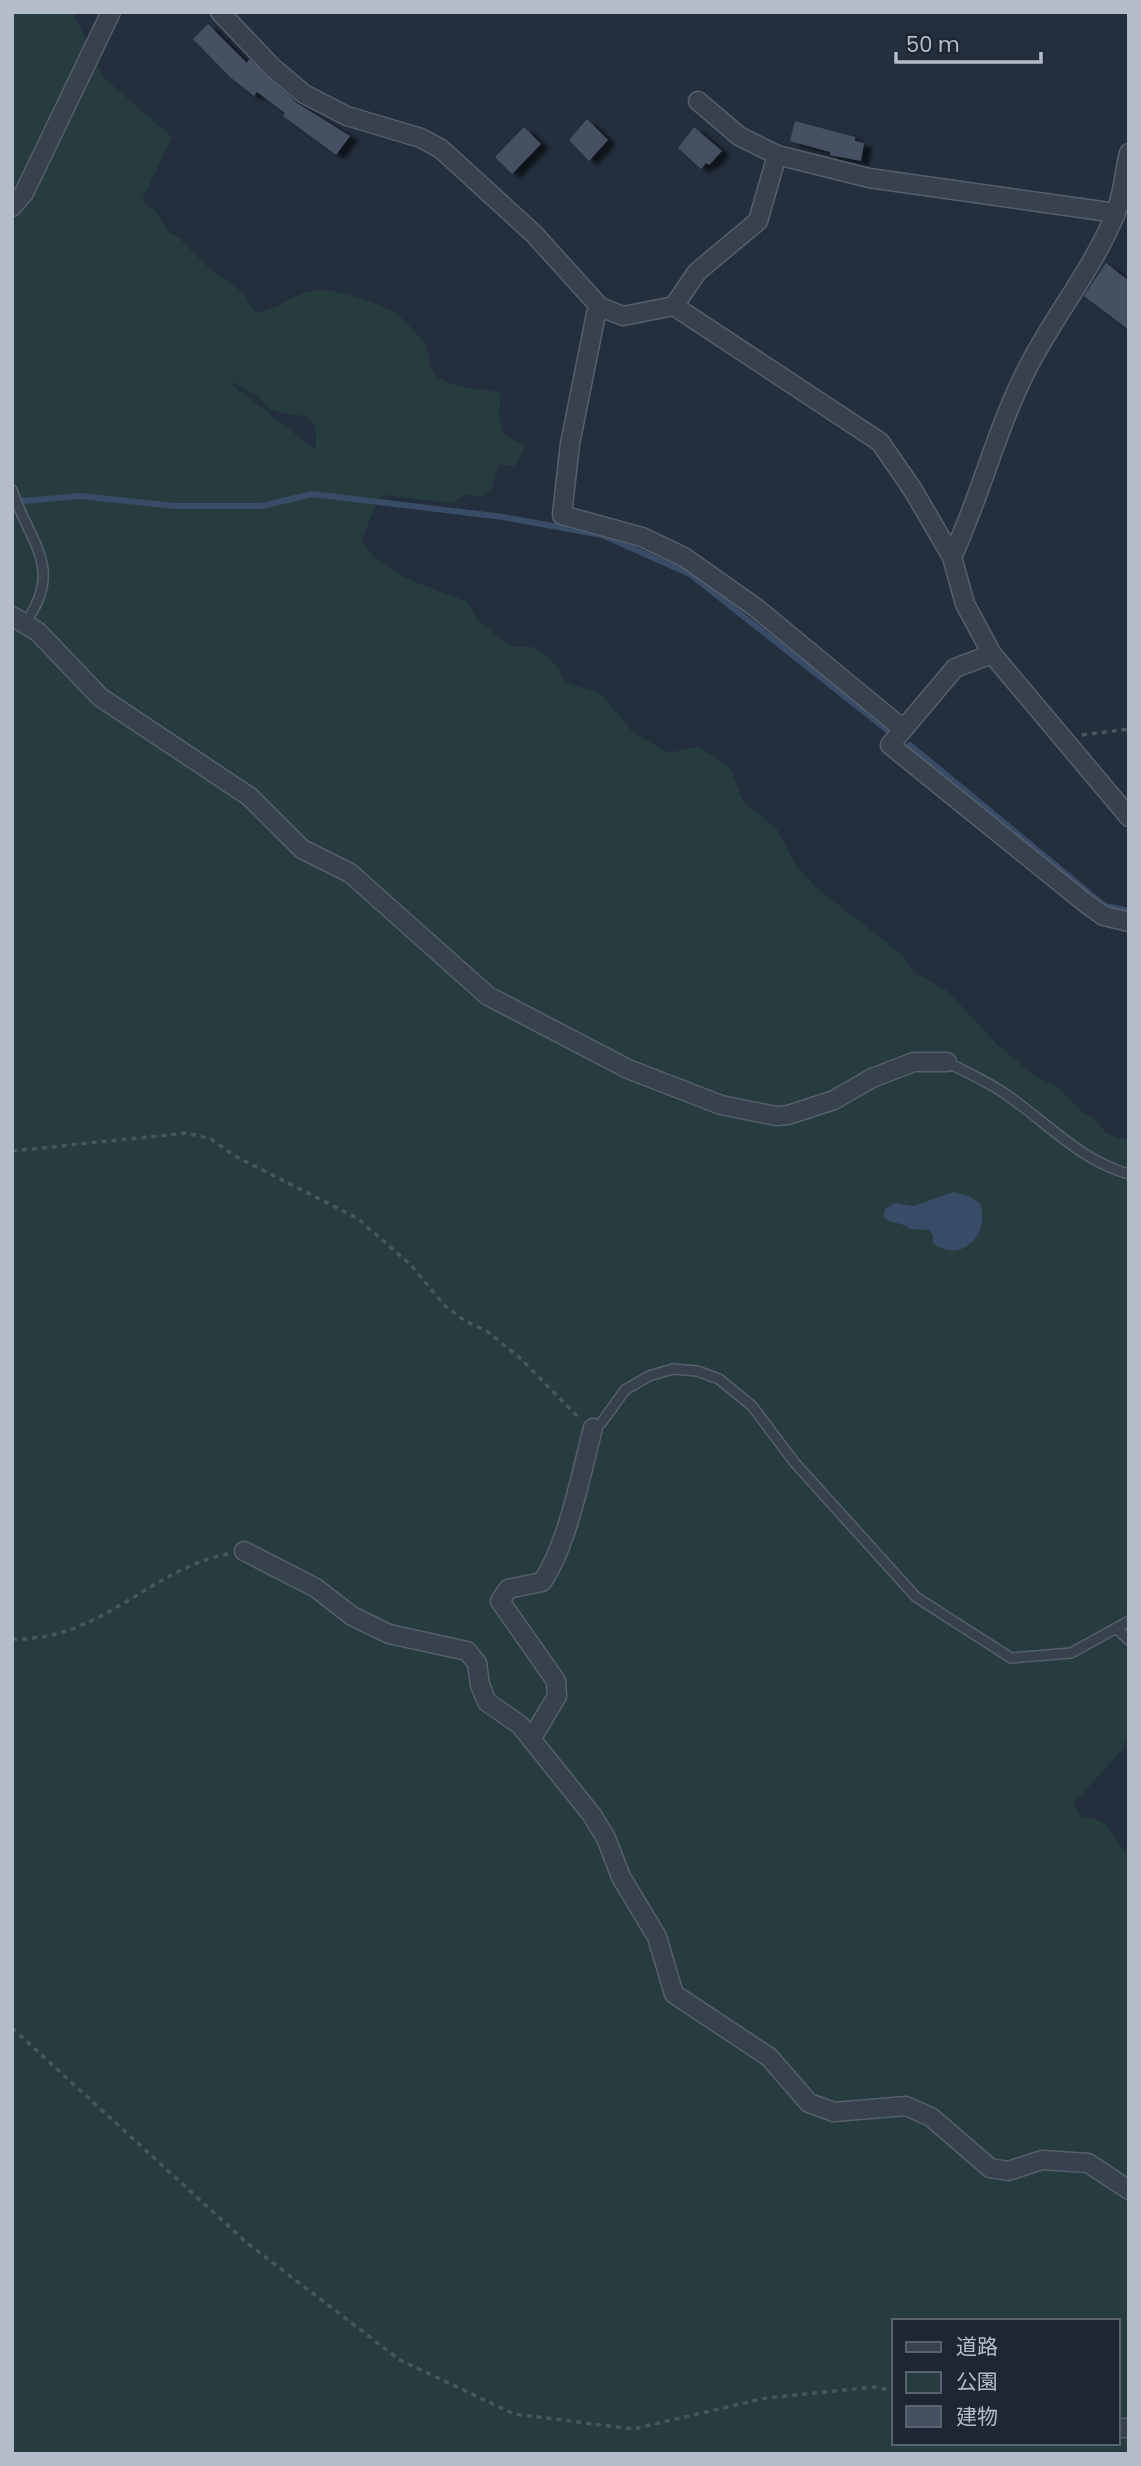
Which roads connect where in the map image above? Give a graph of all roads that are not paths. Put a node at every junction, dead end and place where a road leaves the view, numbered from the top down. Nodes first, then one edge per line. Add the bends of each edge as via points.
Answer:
1 (111, 12) edge
2 (220, 12) edge
3 (698, 101) dead end
4 (1129, 152) edge
5 (777, 155) junction
6 (12, 206) edge
7 (1116, 213) junction
8 (674, 306) junction
9 (600, 307) junction
10 (12, 490) edge
11 (952, 557) junction
12 (19, 619) edge
13 (992, 654) junction
14 (903, 729) junction
15 (1129, 817) edge
16 (1129, 922) edge
17 (947, 1062) joint
18 (1129, 1174) edge
19 (593, 1428) joint
20 (244, 1551) road end
21 (1129, 1621) edge
22 (1116, 1629) junction
23 (1129, 1640) edge
24 (532, 1738) junction
25 (1129, 2190) edge

1 - 6 street via 24,193
2 - 9 street via 304,94 347,116 421,138 442,149 534,234
3 - 5 street via 739,136
4 - 7 street
5 - 7 street via 869,178
5 - 8 street via 758,220 697,272
7 - 11 street via 1029,366 1001,425 975,508
8 - 9 street via 622,316
8 - 11 street via 880,443
9 - 14 street via 570,444 562,515 642,537 684,557 755,607
10 - 12 lane via 38,551 44,579 37,606
11 - 13 street via 965,604
12 - 17 street via 68,660 100,697 250,797 302,849 350,873 488,996 628,1069 721,1105 776,1116 834,1100 872,1078 914,1062
13 - 14 street via 955,668
13 - 15 street
14 - 16 street via 890,746 1088,905 1104,916
17 - 18 lane via 1000,1091 1063,1140 1111,1169
19 - 22 lane via 625,1390 649,1376 673,1369 719,1379 751,1406 795,1463 916,1597 958,1625 1011,1658 1071,1653
19 - 24 street via 551,1570 542,1582 508,1589 500,1601 556,1681 557,1696
20 - 24 street via 316,1588 352,1616 389,1634 467,1651 477,1663 487,1702
21 - 22 lane
22 - 23 lane
24 - 25 street via 606,1838 621,1877 657,1937 674,1994 769,2057 809,2103 834,2112 906,2106 931,2117 990,2168 1008,2171 1042,2160 1088,2164

